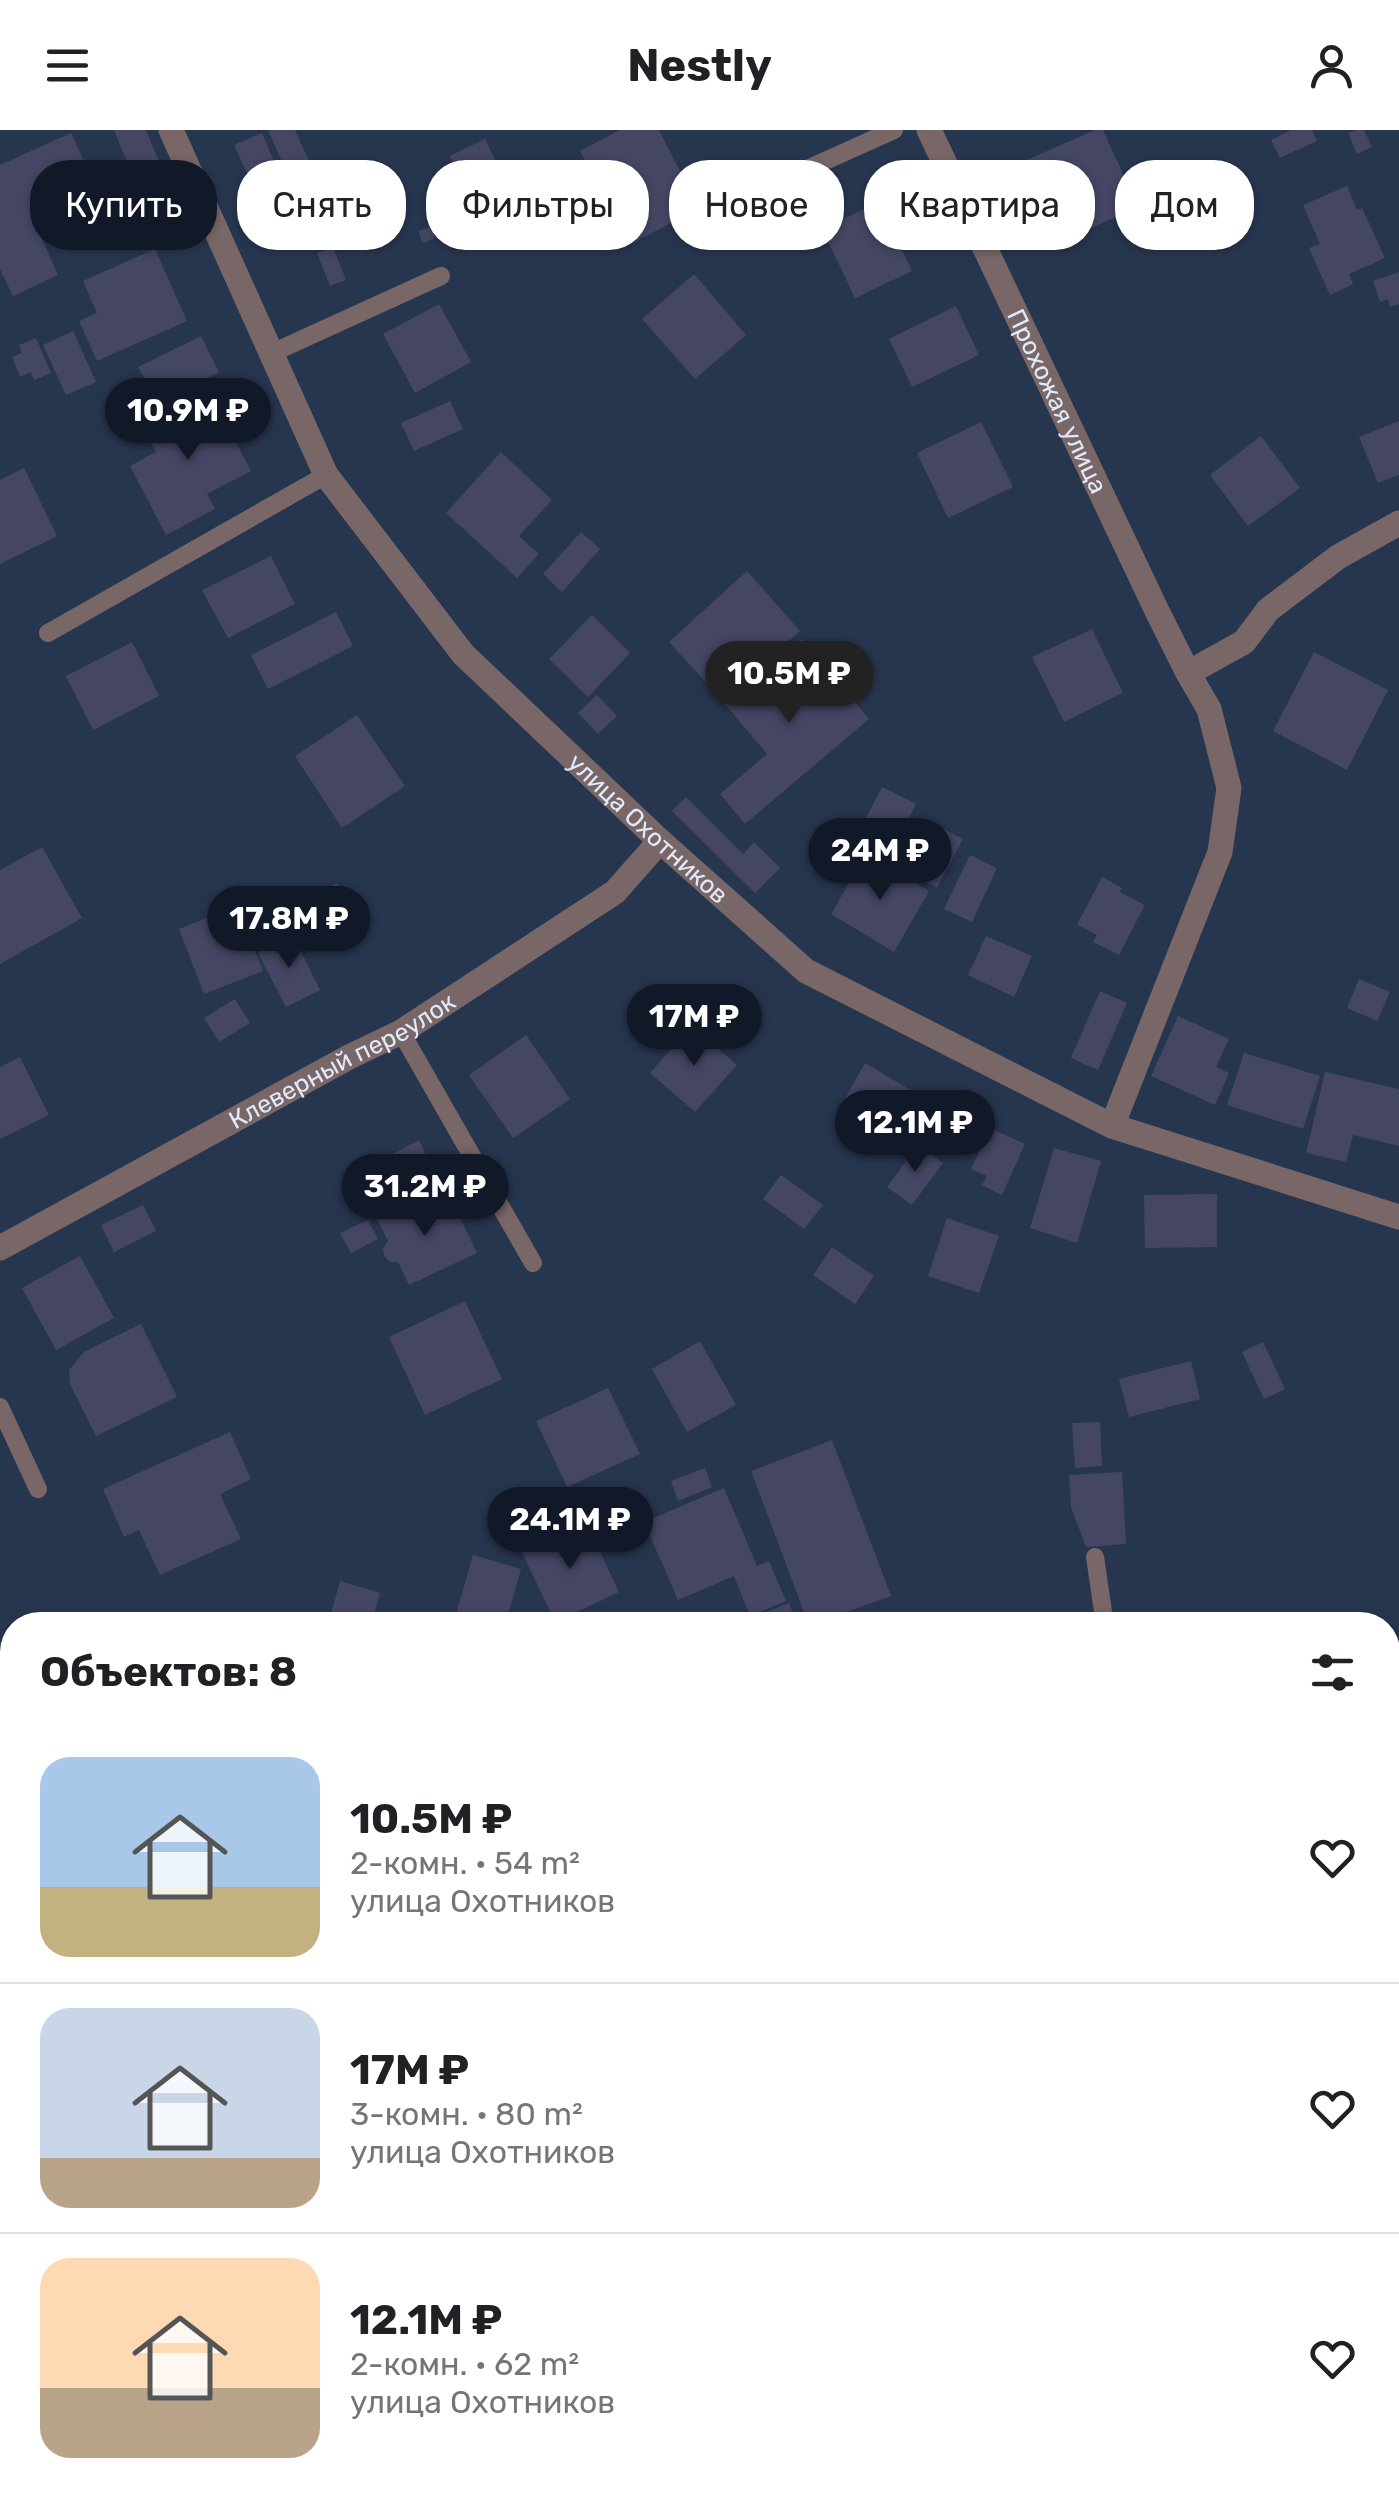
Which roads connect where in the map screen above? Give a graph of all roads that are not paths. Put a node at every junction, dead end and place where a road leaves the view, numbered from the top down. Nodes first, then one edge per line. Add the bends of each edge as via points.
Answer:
1 (171, 130) edge
2 (894, 130) edge
3 (929, 130) edge
4 (827, 160) edge
5 (441, 276) dead end
6 (272, 354) junction
7 (326, 475) junction
8 (1399, 524) edge
9 (48, 633) dead end
10 (1188, 673) junction
11 (660, 841) junction
12 (401, 1032) junction
13 (1112, 1126) junction
14 (1399, 1217) edge
15 (0, 1248) edge
16 (533, 1263) dead end
17 (0, 1407) edge
18 (38, 1489) dead end
19 (1095, 1556) dead end
20 (1103, 1612) edge

1 - 6 street, улица Охотников
2 - 4 lane
3 - 10 street, Прохожая улица
5 - 6 lane
6 - 7 street, улица Охотников
7 - 9 lane
7 - 11 street, улица Охотников via 463,654
8 - 10 street via 1338,557 1268,610 1244,642
10 - 13 street, Прохожая улица via 1209,710 1229,788 1220,852
11 - 12 street, Клеверный переулок via 615,892
11 - 13 street, улица Охотников via 806,971
12 - 15 street, Клеверный переулок
12 - 16 lane
13 - 14 street, улица Охотников
17 - 18 lane
19 - 20 lane

